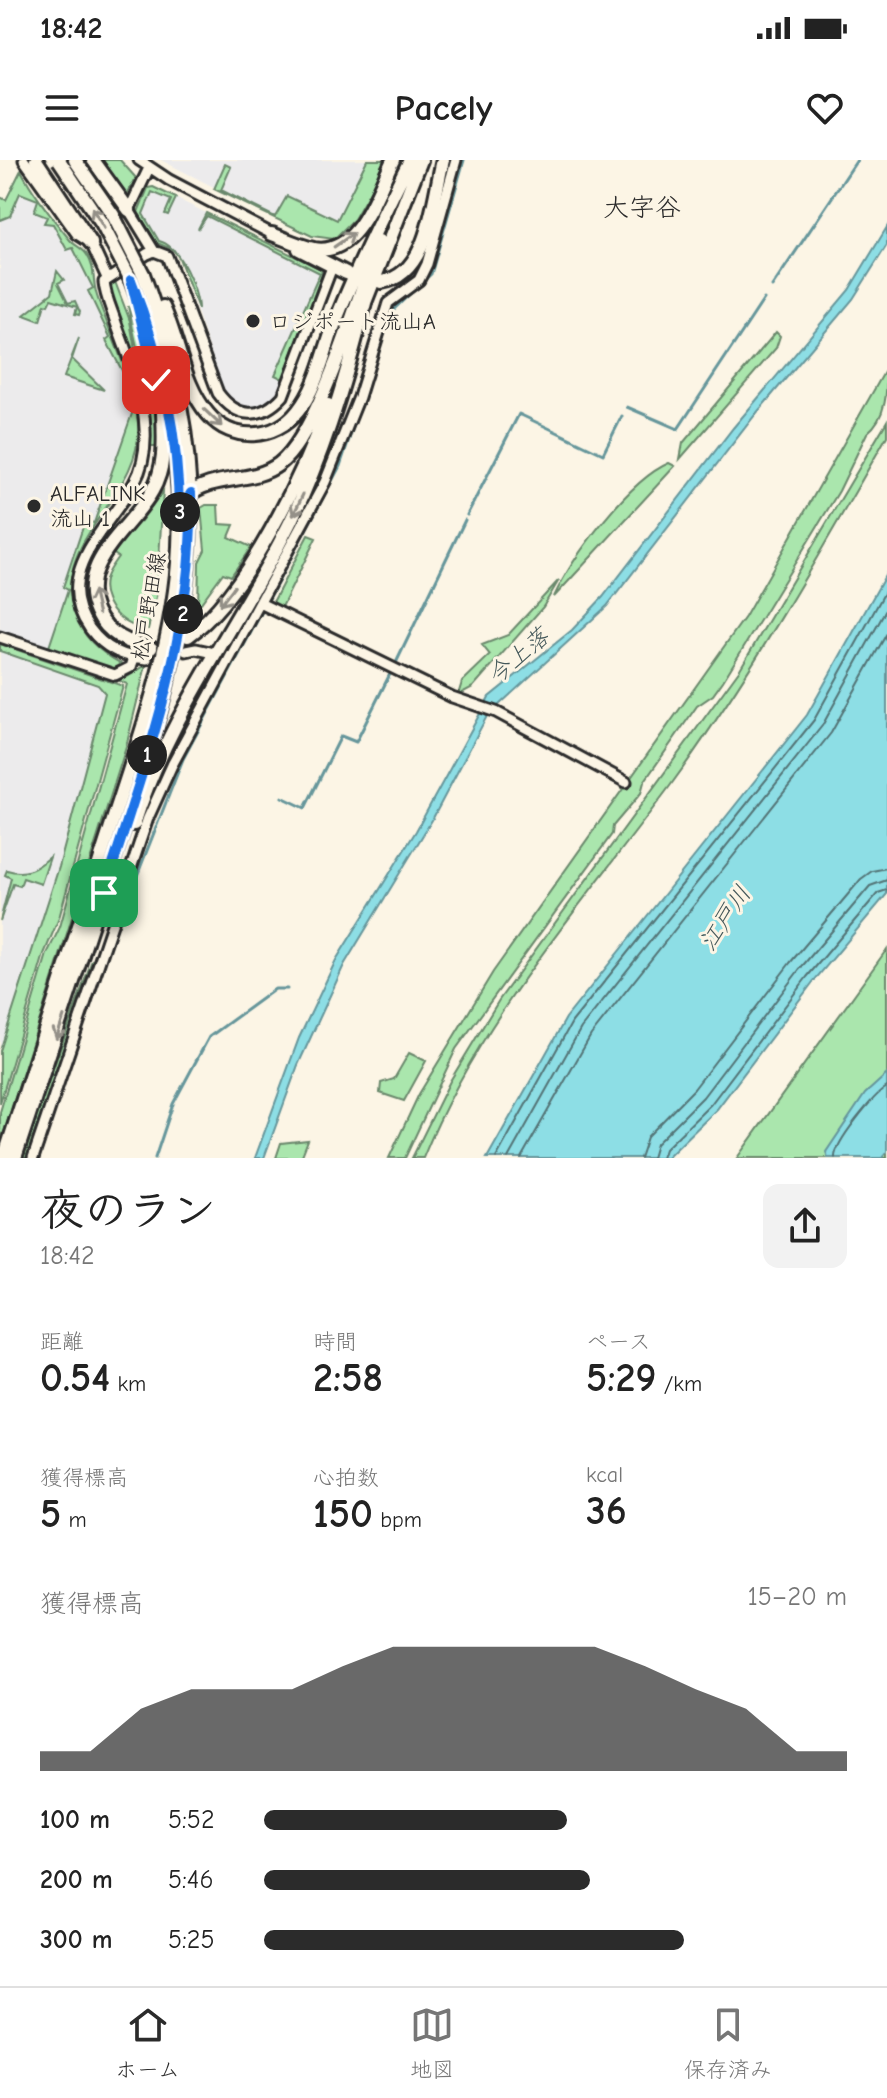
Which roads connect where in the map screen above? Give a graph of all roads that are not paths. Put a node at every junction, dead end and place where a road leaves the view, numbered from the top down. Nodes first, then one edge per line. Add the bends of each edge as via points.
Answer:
1 (24, 160) edge
2 (36, 160) edge
3 (59, 160) edge
4 (75, 160) edge
5 (93, 160) edge
6 (139, 160) edge
7 (393, 160) edge
8 (411, 160) edge
9 (421, 160) edge
10 (443, 160) edge
11 (456, 160) edge
12 (149, 168) junction
13 (129, 210) junction
14 (272, 234) junction
15 (91, 243) junction
16 (154, 251) junction
17 (332, 267) junction
18 (346, 273) dead end
19 (137, 277) junction
20 (107, 278) junction
21 (381, 282) dead end
22 (366, 299) junction
23 (191, 493) junction
24 (179, 515) junction
25 (266, 607) junction
26 (188, 636) dead end
27 (0, 637) edge
28 (186, 651) dead end
29 (210, 652) dead end
30 (149, 654) joint
31 (134, 658) junction
32 (219, 658) dead end
33 (229, 664) junction
34 (626, 782) dead end
35 (76, 982) junction
36 (4, 1158) edge
37 (15, 1158) edge
38 (33, 1158) edge

1 - 15 street via 77,234
2 - 15 main road
19 -> 3 main road, 松戸野田線, bridge
4 - 19 main road, 松戸野田線, bridge via 113,215
5 - 13 main road
6 - 12 street
14 -> 7 main road via 314,249 344,242 364,218
19 -> 8 main road via 164,310 206,413 243,434 277,429 297,413 310,391 350,286
8 - 23 main road via 317,410 300,442 262,474 215,481
9 - 22 main road
10 - 21 main road via 414,263 401,277
11 - 25 street via 427,264 419,280 388,303 338,455
12 - 13 street
12 - 14 street
13 - 16 street
14 - 17 main road
15 - 20 street
16 - 17 street via 172,262 218,393 243,415 268,410 283,396
16 - 20 street
17 - 18 main road
19 - 23 main road, 松戸野田線 via 177,384
19 - 24 main road, 松戸野田線 via 169,409
30 -> 19 main road via 114,634 99,616 92,594 99,561 153,490 164,451 163,412
20 - 31 street via 105,290 142,403 145,446 134,483 88,548 78,593 83,616 98,638
22 -> 26 main road via 291,491 233,587
22 -> 35 main road via 328,431 301,498 176,723
23 - 24 main road
23 - 35 main road, 松戸野田線 via 188,576 166,691
24 - 36 main road, 松戸野田線 via 171,605 153,690
25 - 33 street
25 - 34 street via 452,697 496,712
27 - 31 street via 115,675 131,667
28 - 29 street
30 - 31 street
32 - 33 street
33 - 38 street via 148,818
35 -> 37 main road, 松戸野田線

